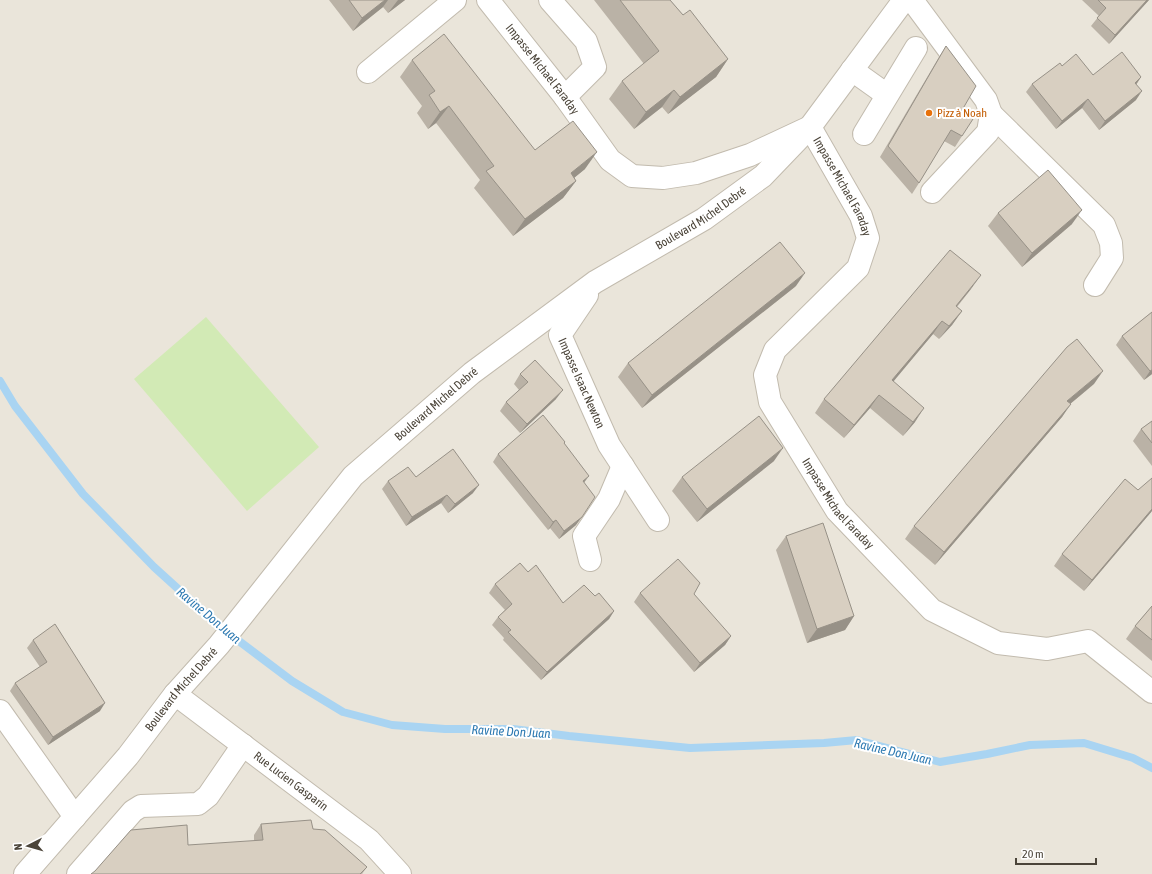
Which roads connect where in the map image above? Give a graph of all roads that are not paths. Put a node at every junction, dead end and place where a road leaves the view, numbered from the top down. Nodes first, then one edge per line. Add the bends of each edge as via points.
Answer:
1 (455, 0) edge
2 (488, 0) edge
3 (550, 0) edge
4 (904, 0) edge
5 (912, 0) edge
6 (916, 48) dead end
7 (852, 70) junction
8 (368, 72) dead end
9 (887, 95) junction
10 (565, 97) junction
11 (991, 114) junction
12 (810, 127) junction
13 (864, 134) dead end
14 (932, 192) dead end
15 (595, 282) junction
16 (1095, 285) dead end
17 (623, 466) junction
18 (658, 520) dead end
19 (590, 560) dead end
20 (1152, 692) edge
21 (175, 694) junction
22 (0, 711) edge
23 (243, 745) junction
24 (75, 817) junction
25 (25, 874) edge
26 (78, 874) edge
27 (400, 874) edge

1 - 8 street
2 - 10 street, Impasse Michael Faraday
3 - 10 street via 586,41 595,67
4 - 7 street, Boulevard Michel Debré
5 - 11 street via 986,100
6 - 9 street
7 - 9 street
7 - 12 street, Boulevard Michel Debré
9 - 13 street
10 - 12 street, Impasse Michael Faraday via 610,160 632,176 663,178 696,173 750,155
11 - 14 street via 988,132
11 - 16 street via 1104,226 1111,243 1112,258
12 - 15 street, Boulevard Michel Debré via 762,176 704,219
12 - 20 street, Impasse Michael Faraday via 862,216 868,238 858,268 775,350 765,375 770,402 837,511 932,610 998,643 1046,649 1088,641
15 - 17 street, Impasse Isaac Newton via 560,335 608,445
15 - 21 street, Boulevard Michel Debré via 472,373 353,476 219,645
17 - 18 street, Impasse Isaac Newton
17 - 19 street via 609,499 584,536
21 - 23 street, Rue Lucien Gasparin
21 - 24 street, Boulevard Michel Debré via 128,756
22 - 24 street
23 - 26 street via 208,796 198,804 141,806 133,811
23 - 27 street, Rue Lucien Gasparin via 370,840
24 - 25 street, Boulevard Michel Debré

